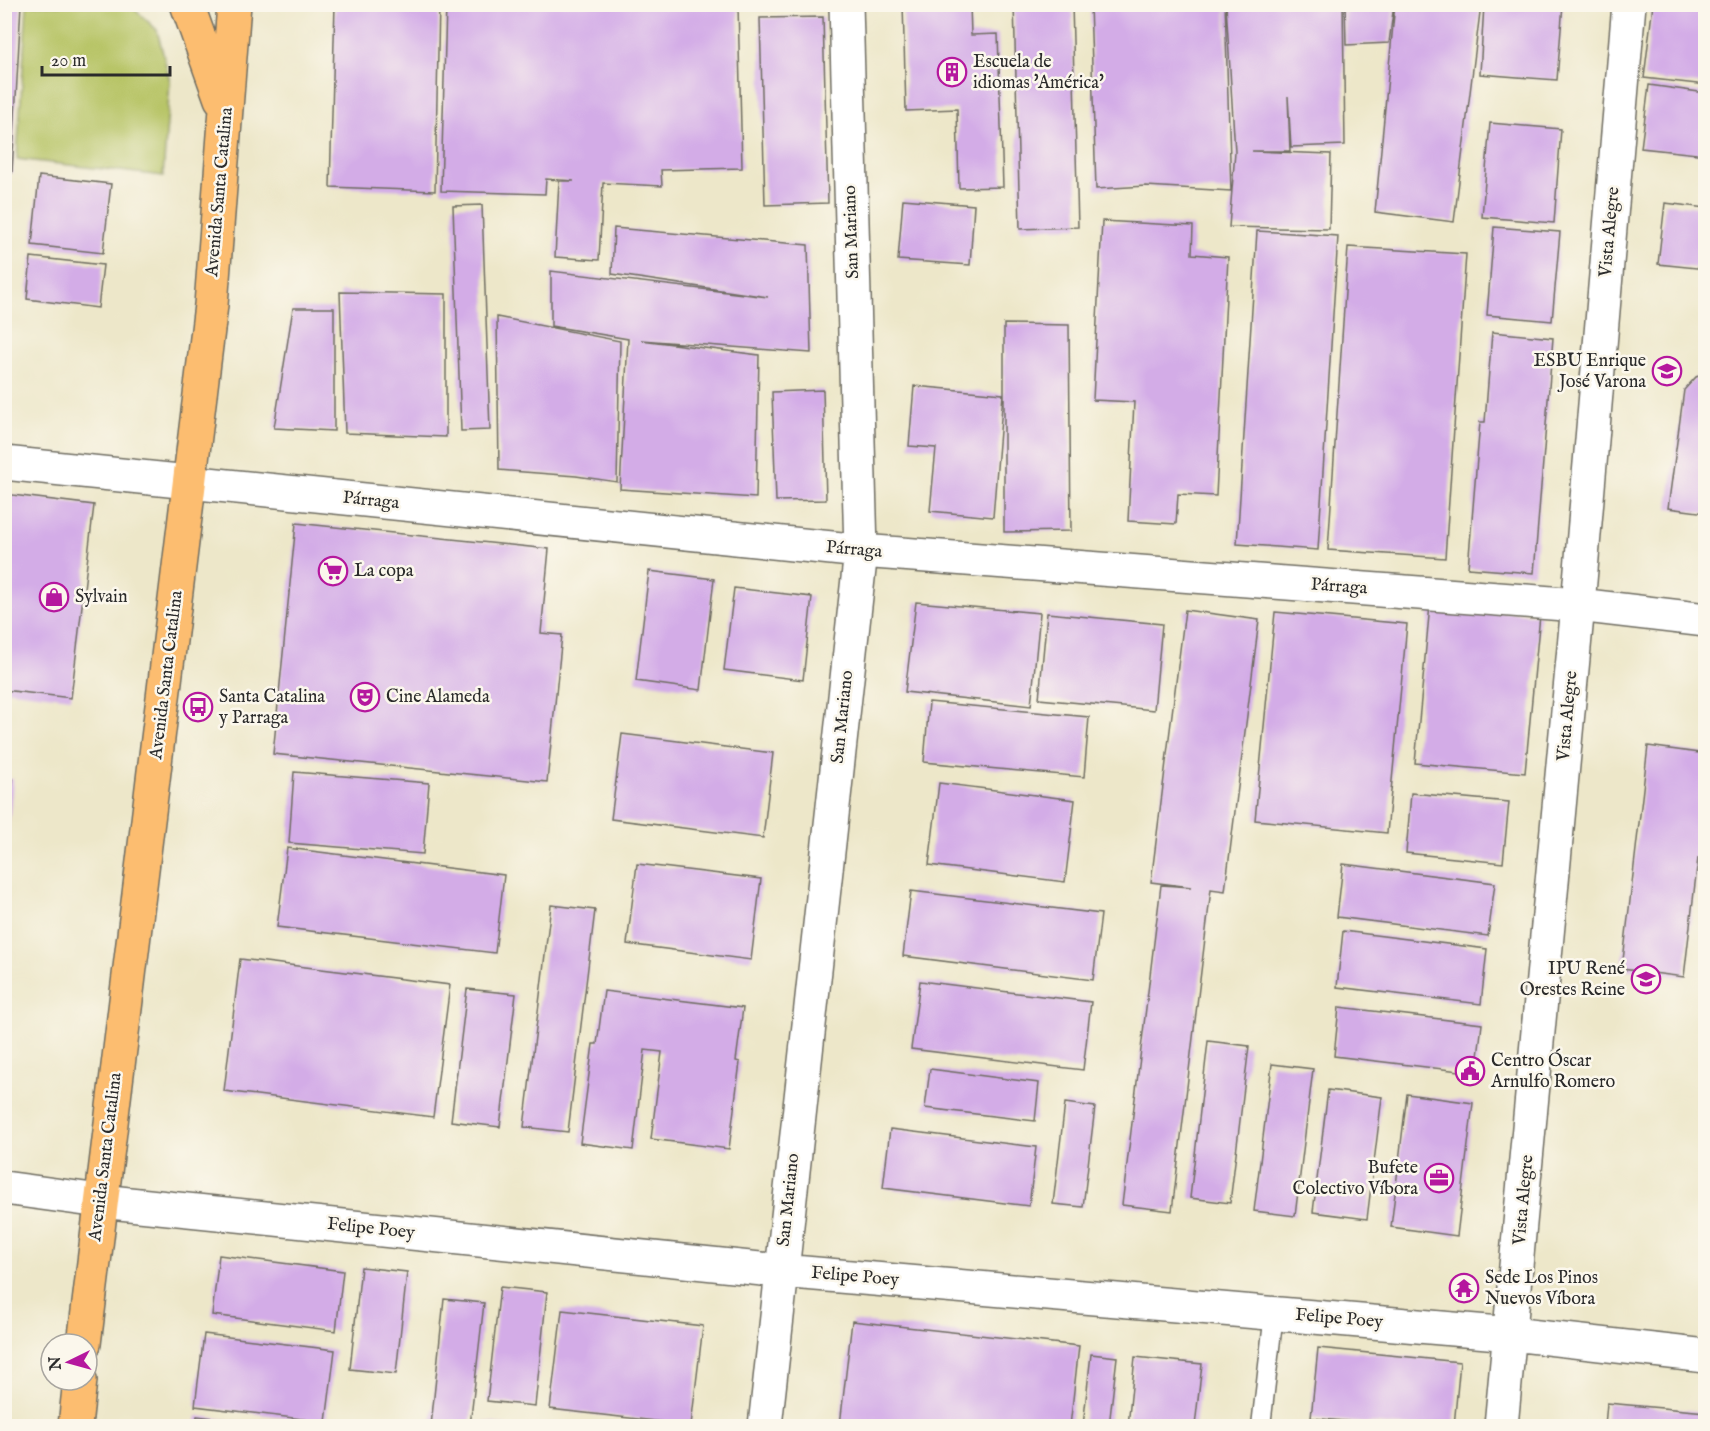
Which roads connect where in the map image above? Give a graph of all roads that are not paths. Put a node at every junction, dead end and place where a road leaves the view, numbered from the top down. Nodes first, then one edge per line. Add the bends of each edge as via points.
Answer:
1 (187, 4) edge
2 (234, 4) edge
3 (846, 4) edge
4 (1629, 4) edge
5 (226, 115) junction
6 (4, 463) edge
7 (190, 483) junction
8 (861, 551) junction
9 (1578, 605) junction
10 (1706, 620) edge
11 (4, 1188) edge
12 (100, 1201) junction
13 (781, 1270) junction
14 (1274, 1313) junction
15 (85, 1332) edge
16 (1511, 1334) junction
17 (1706, 1356) edge
18 (79, 1392) edge
19 (75, 1426) edge
20 (765, 1426) edge
21 (1261, 1426) edge
22 (1501, 1426) edge

1 - 5 main road
2 - 5 main road, Avenida Santa Catalina
3 - 8 street, San Mariano
4 - 9 street, Vista Alegre
5 - 7 main road, Avenida Santa Catalina via 211,305
6 - 7 street, Párraga
7 - 8 street, Párraga
7 - 12 main road, Avenida Santa Catalina
8 - 9 street, Párraga
8 - 13 street, San Mariano
9 - 10 street, Párraga
9 - 16 street, Vista Alegre
11 - 12 street, Felipe Poey
12 - 13 street, Felipe Poey
12 - 15 main road, Avenida Santa Catalina
13 - 14 street, Felipe Poey
13 - 20 street, San Mariano
14 - 16 street, Felipe Poey
14 - 21 lane
16 - 17 street, Felipe Poey
16 - 22 street, Vista Alegre
18 - 19 main road

